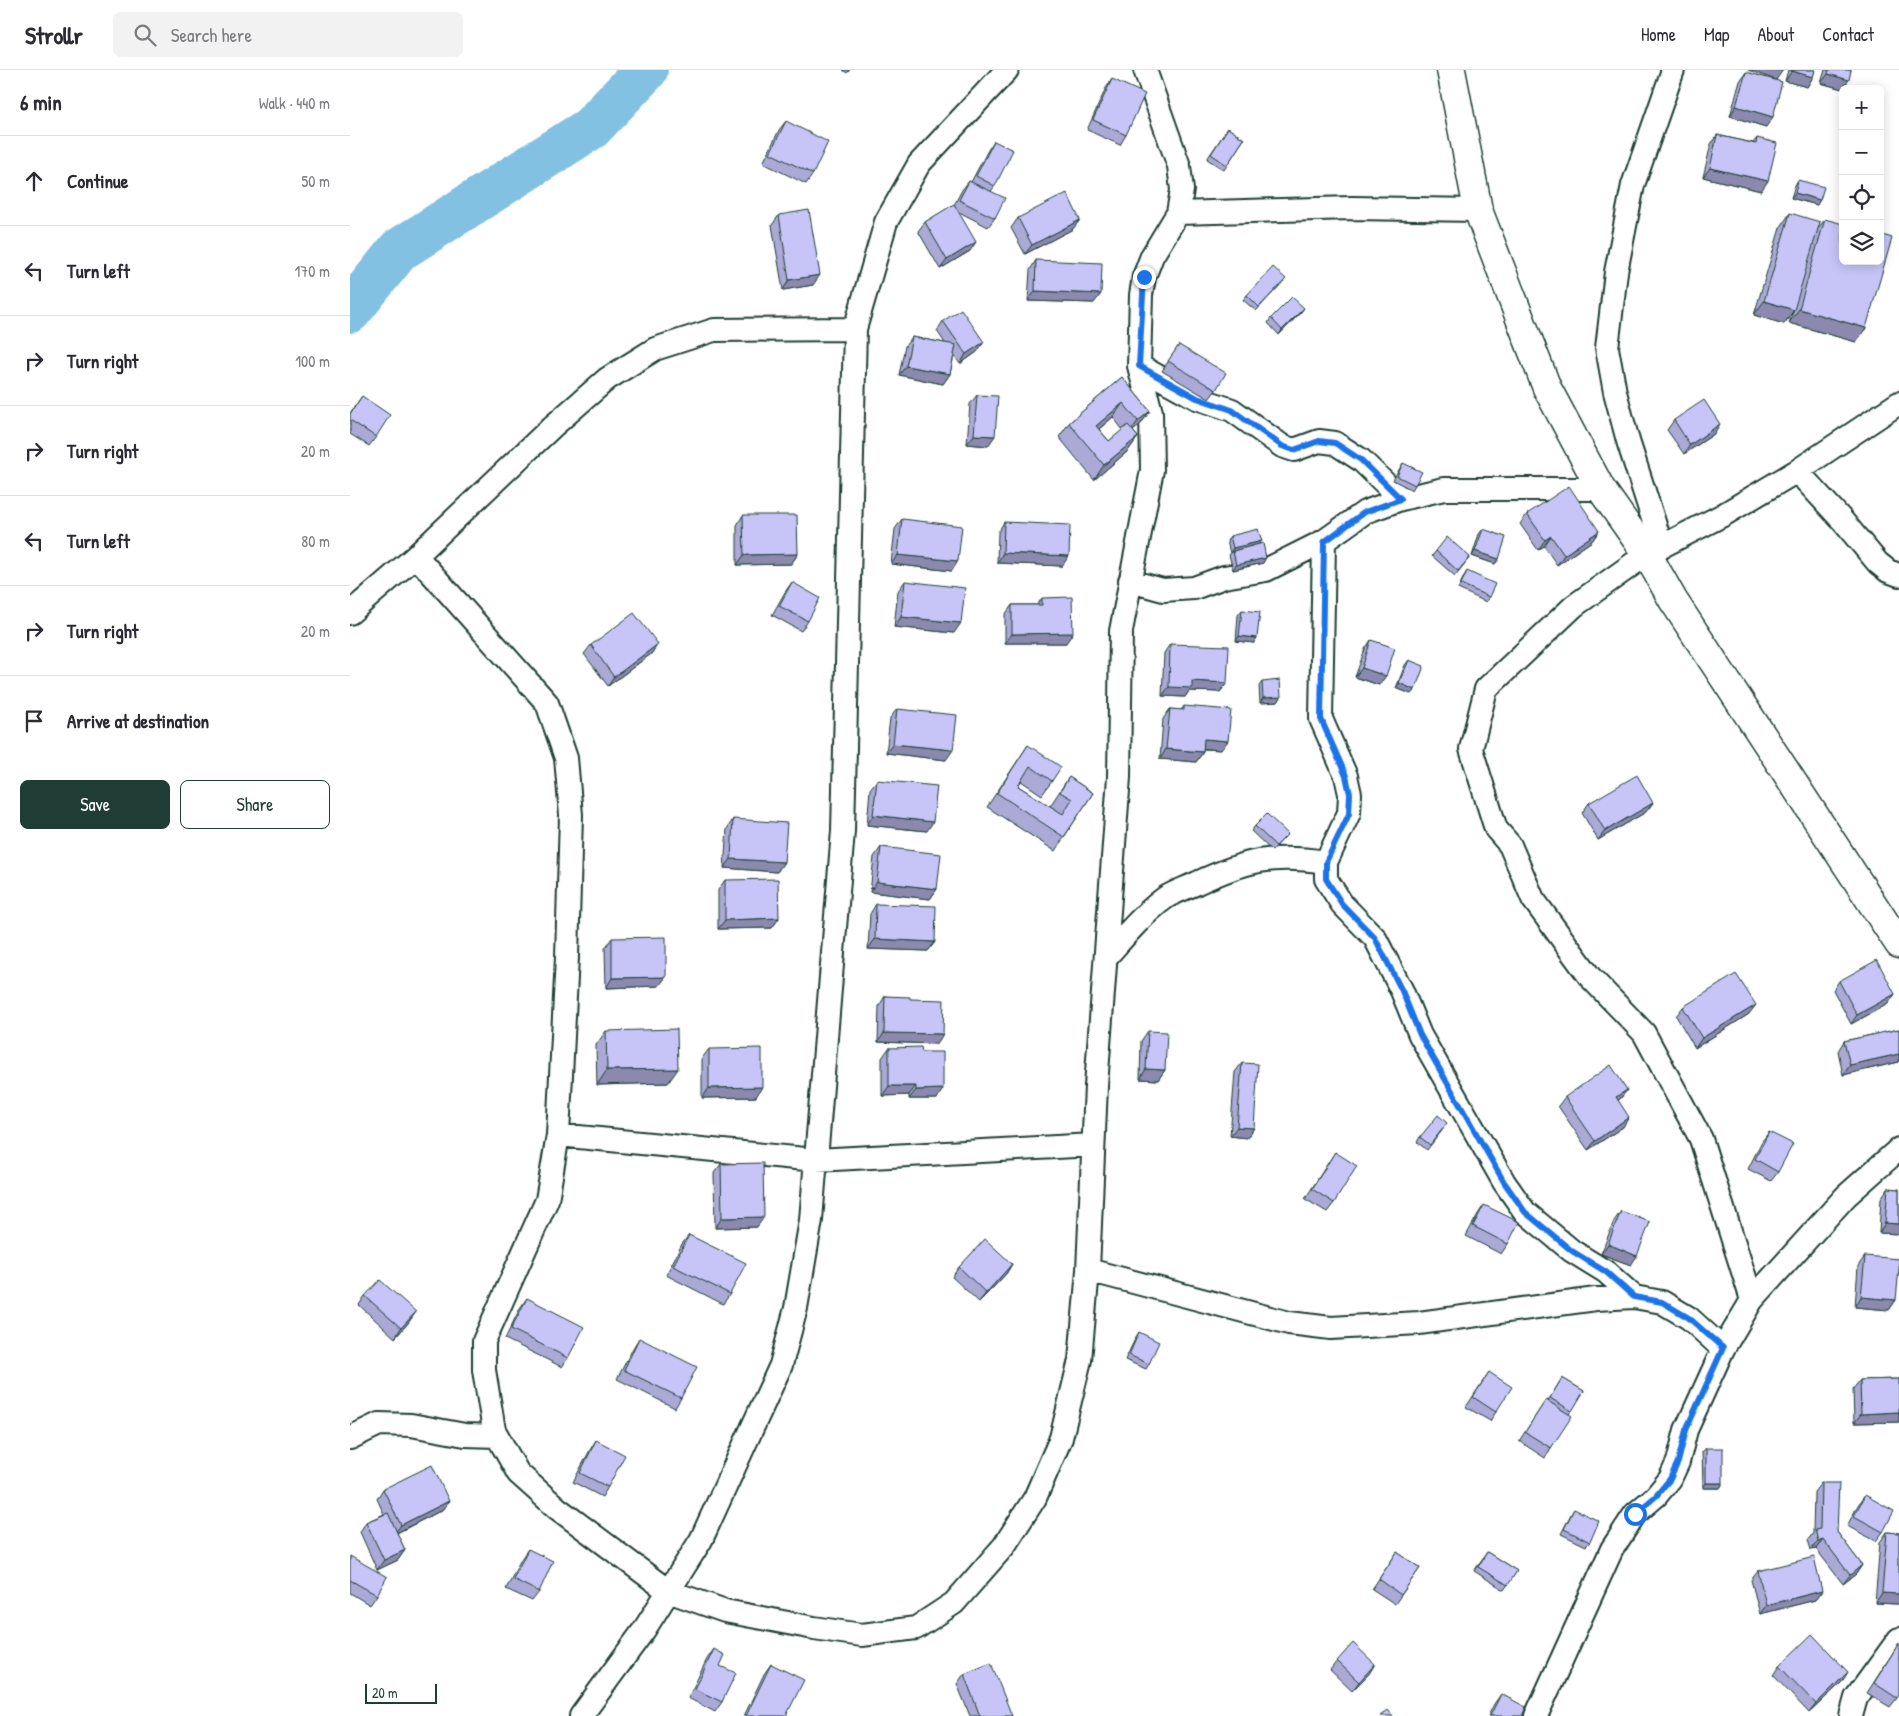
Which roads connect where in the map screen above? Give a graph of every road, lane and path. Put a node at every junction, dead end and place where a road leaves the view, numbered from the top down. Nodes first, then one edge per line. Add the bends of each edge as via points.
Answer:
1 (1007, 70) edge
2 (1145, 70) edge
3 (1451, 70) edge
4 (1673, 70) edge
5 (1478, 210) junction
6 (1178, 213) junction
7 (855, 329) junction
8 (1139, 366) junction
9 (1899, 403) edge
10 (1796, 471) junction
11 (1601, 489) junction
12 (1401, 499) junction
13 (1324, 542) junction
14 (1655, 551) junction
15 (416, 556) junction
16 (1899, 575) edge
17 (1130, 580) junction
18 (350, 613) edge
19 (1326, 862) junction
20 (1899, 944) edge
21 (1106, 957) junction
22 (558, 1134) junction
23 (1093, 1145) junction
24 (1899, 1149) edge
25 (816, 1160) junction
26 (1088, 1270) junction
27 (1634, 1297) junction
28 (1752, 1300) junction
29 (1723, 1348) junction
30 (498, 1436) junction
31 (350, 1438) edge
32 (668, 1591) junction
33 (1899, 1639) edge
34 (1858, 1710) edge
35 (581, 1716) edge
36 (1536, 1716) edge

1 - 7 street via 919,164 886,222
2 - 6 street via 1179,166 1182,190
3 - 5 street
4 - 14 street via 1633,185 1616,272 1608,348 1614,392 1649,512
5 - 6 street via 1352,208
5 - 11 street via 1547,388
6 - 8 street via 1152,256 1144,277
7 - 15 street via 714,330 655,349 607,379
7 - 25 street via 844,831
8 - 12 street via 1197,398 1232,410 1282,446 1294,450 1319,441 1335,443 1361,460
8 - 17 street via 1152,412 1152,470
9 - 10 street
10 - 14 street
10 - 16 street via 1878,563
11 - 12 street via 1444,490
11 - 14 street
12 - 13 street via 1365,512
13 - 17 street via 1266,570 1224,577 1194,588 1163,590
13 - 19 street via 1321,719 1346,776 1350,794 1349,814
14 - 20 street via 1673,600
14 - 28 street via 1574,606 1486,689 1471,749 1496,829 1510,845 1533,899 1590,977 1644,1032 1701,1139
15 - 18 street
15 - 22 street via 547,703 566,758 571,815
17 - 21 street via 1121,631 1119,777
19 - 21 street via 1293,857 1258,860 1219,873 1166,897
19 - 27 street via 1326,879 1342,904 1375,938 1434,1061 1504,1182 1525,1212
21 - 23 street
22 - 25 street
22 - 30 street via 547,1200 484,1341 484,1370 494,1430
23 - 25 street
23 - 26 street
24 - 28 street via 1846,1196
25 - 32 street via 811,1220 798,1299 781,1365 701,1540
26 - 27 street via 1289,1323 1331,1328 1419,1324 1596,1299
26 - 32 street via 1080,1360 1061,1438 1035,1498 1004,1546 954,1603 916,1628 862,1635 726,1611
27 - 29 street via 1669,1306 1689,1318
28 - 29 street
29 - 36 street via 1686,1430 1670,1479 1635,1514 1612,1550
30 - 31 street via 379,1424
30 - 32 street via 518,1473 557,1508
32 - 35 street via 644,1630
33 - 34 street

